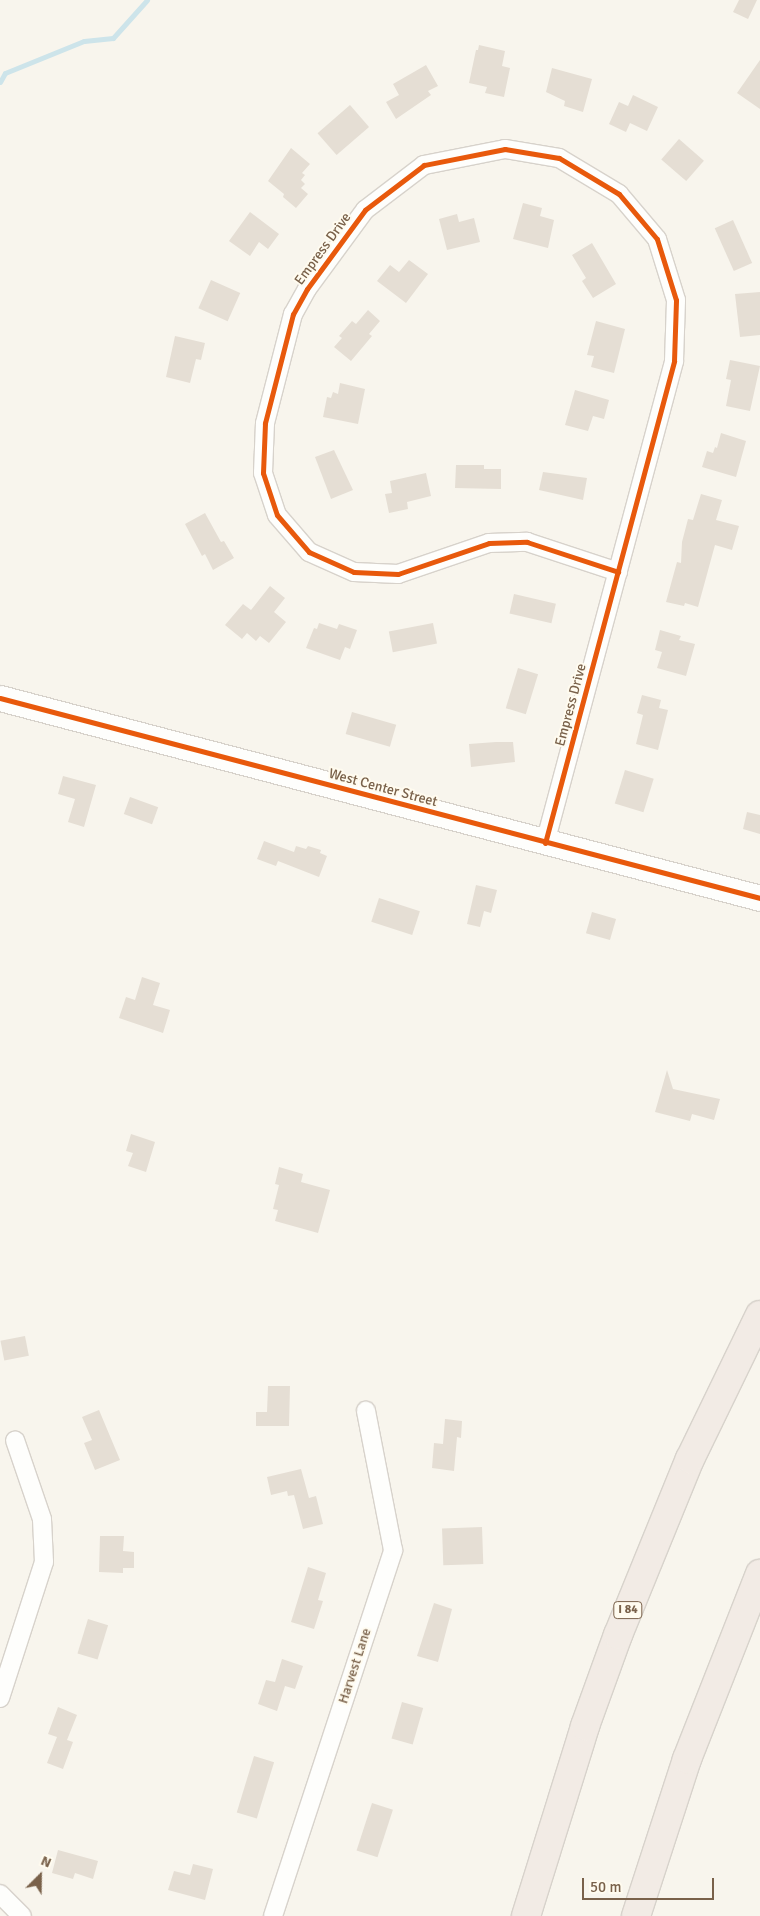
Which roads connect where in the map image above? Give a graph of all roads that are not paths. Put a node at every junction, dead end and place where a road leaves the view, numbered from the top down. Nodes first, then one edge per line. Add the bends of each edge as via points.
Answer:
1 (618, 572) junction
2 (0, 698) edge
3 (545, 843) junction
4 (760, 898) edge
5 (760, 1315) edge
6 (366, 1411) dead end
7 (15, 1440) dead end
8 (760, 1574) edge
9 (0, 1698) edge
10 (0, 1894) edge
11 (22, 1916) edge
12 (274, 1916) edge
13 (526, 1916) edge
14 (636, 1916) edge

1 - 1 street, Empress Drive via 674,361 676,300 657,239 619,194 559,158 506,148 424,165 365,210 307,289 293,314 265,422 263,473 278,514 309,552 354,572 398,574 489,543 527,542
1 - 3 street, Empress Drive
2 - 3 street, West Center Street
3 - 4 street, West Center Street
5 - 13 highway, I 84 via 690,1459 618,1635 579,1744
6 - 12 street, Harvest Lane via 393,1550
7 - 9 street via 42,1519 44,1562
8 - 14 highway via 686,1760
10 - 11 street

